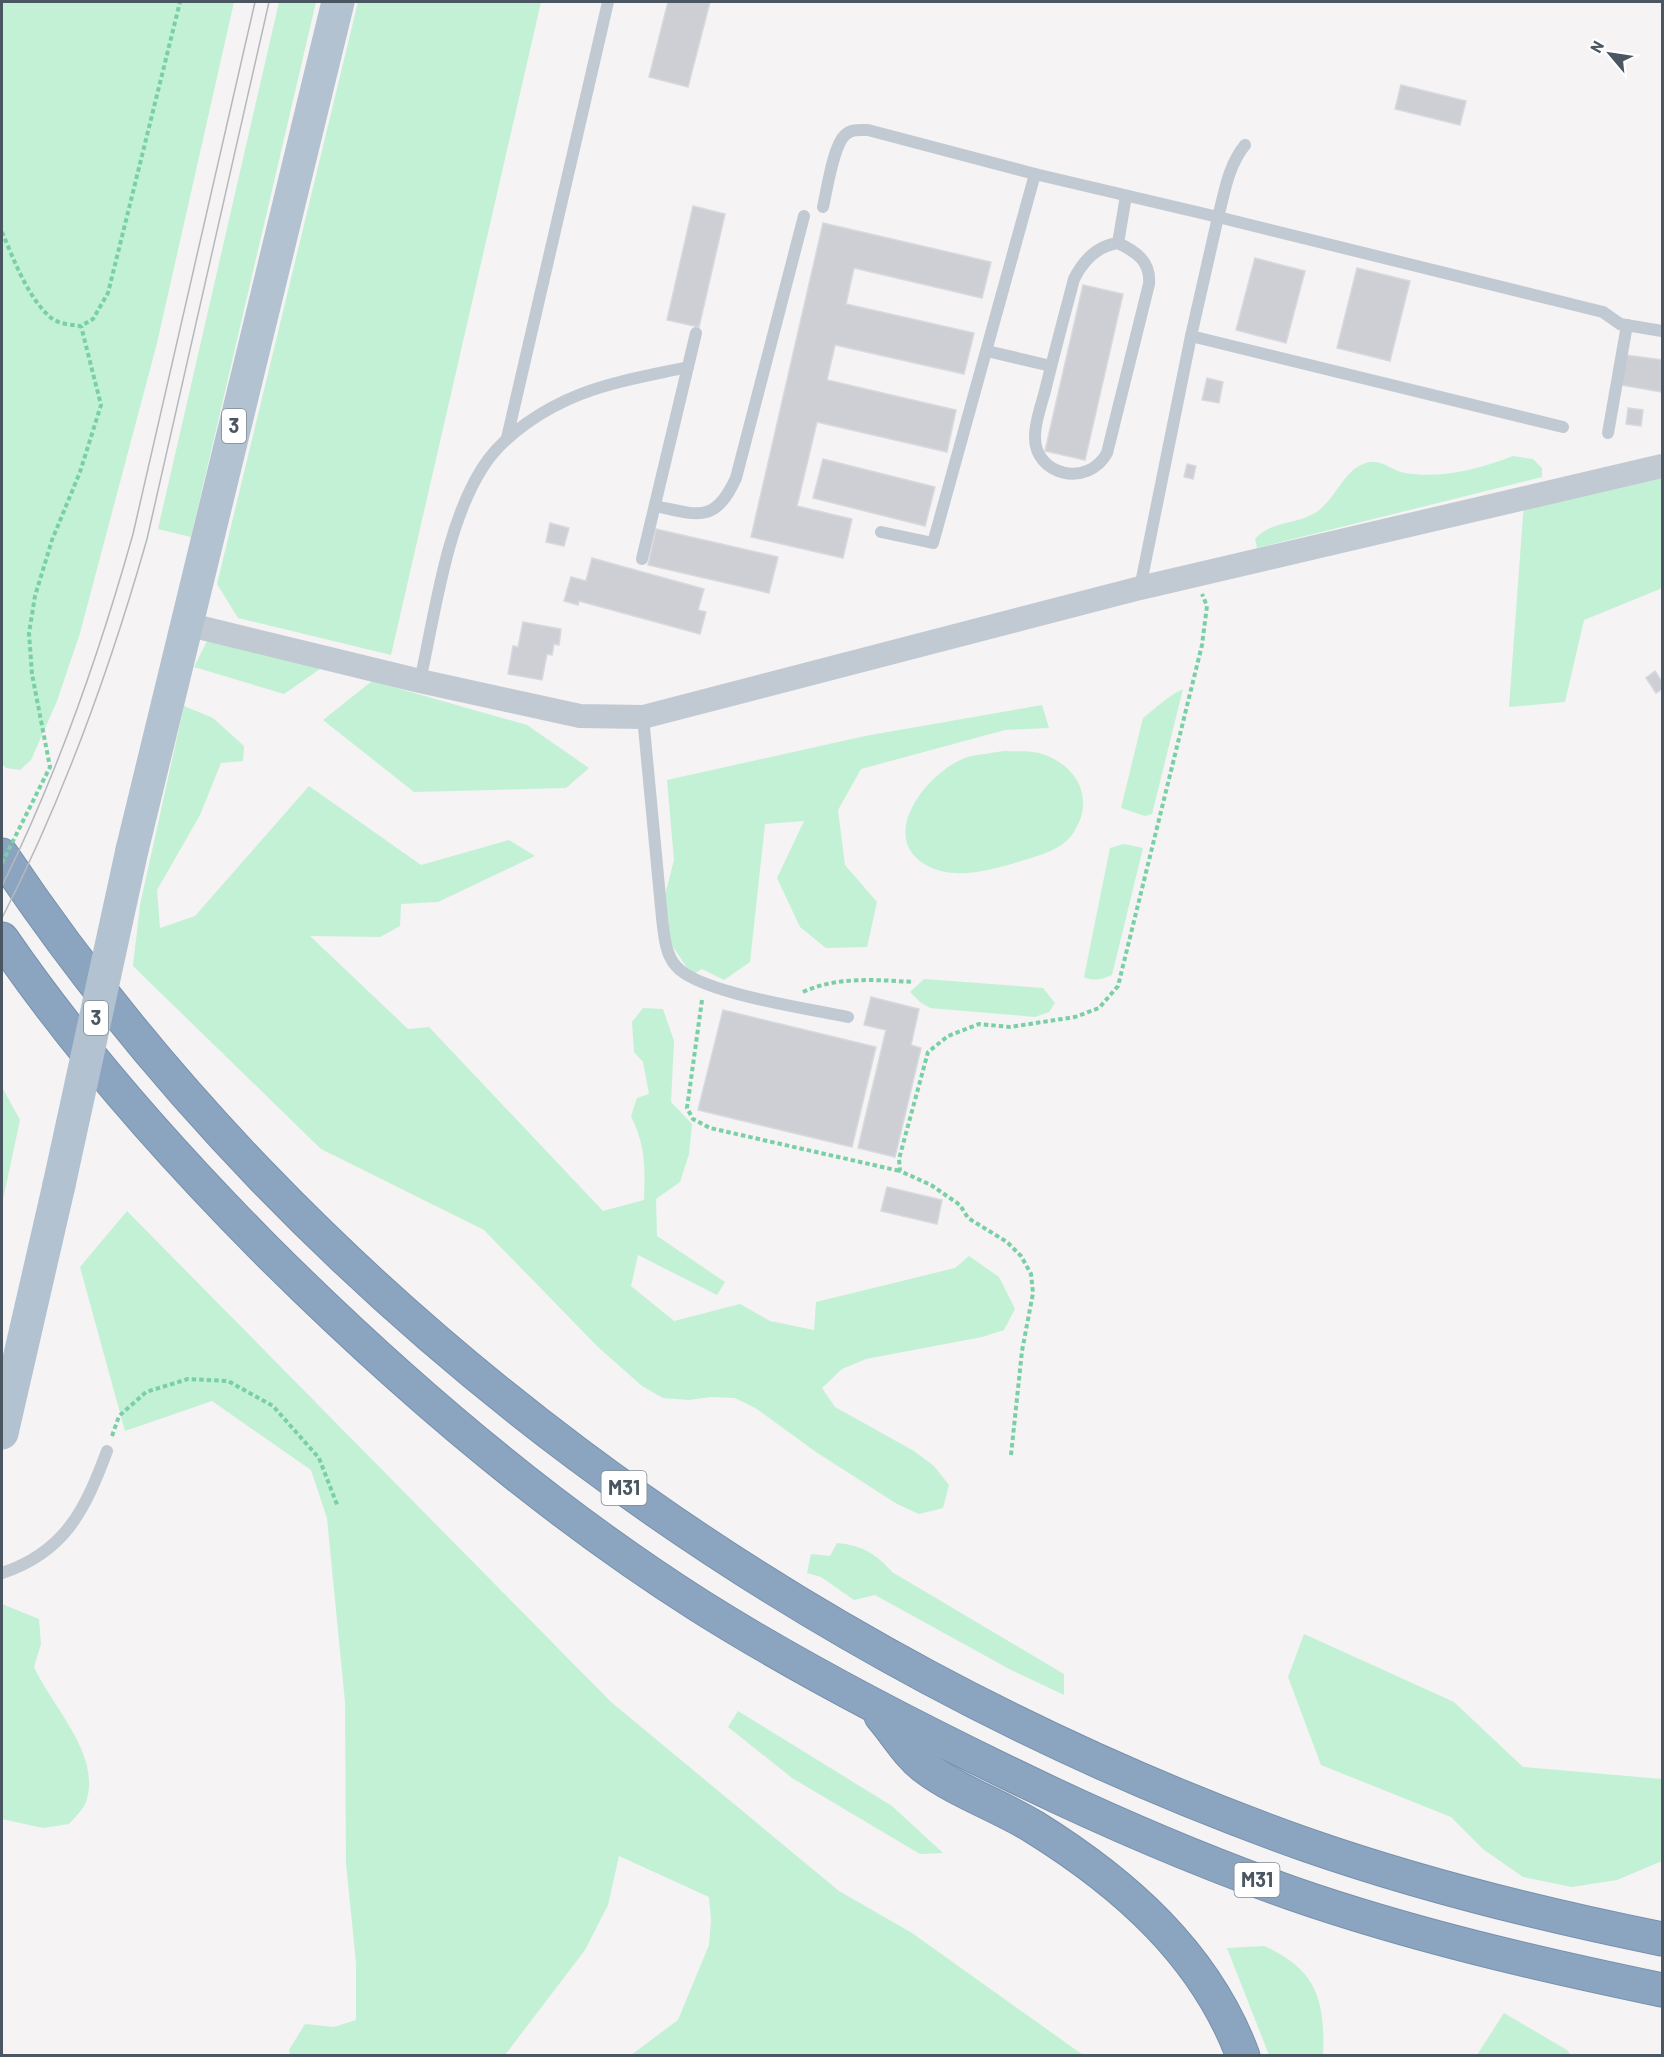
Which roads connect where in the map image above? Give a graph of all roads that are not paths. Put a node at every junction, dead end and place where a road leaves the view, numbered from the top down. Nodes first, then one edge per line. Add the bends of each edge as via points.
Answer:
1 (338, 2) edge
2 (608, 2) edge
3 (1245, 145) dead end
4 (1035, 174) junction
5 (1126, 196) junction
6 (823, 207) dead end
7 (804, 216) dead end
8 (1218, 217) junction
9 (1118, 243) junction
10 (1627, 325) junction
11 (1662, 331) edge
12 (696, 333) dead end
13 (1191, 336) junction
14 (987, 351) junction
15 (1051, 366) junction
16 (688, 367) junction
17 (1563, 427) dead end
18 (1608, 433) dead end
19 (507, 438) junction
20 (1662, 466) edge
21 (655, 506) junction
22 (881, 532) dead end
23 (642, 559) dead end
24 (1140, 588) junction
25 (186, 624) junction
26 (420, 681) junction
27 (643, 717) junction
28 (2, 855) edge
29 (2, 939) edge
30 (848, 1017) dead end
31 (2, 1433) edge
32 (107, 1451) road end
33 (2, 1573) edge
34 (874, 1708) junction
35 (1662, 1940) edge
36 (1662, 1990) edge
37 (1243, 2055) edge

1 - 25 main road, 3
2 - 19 lane
3 - 8 lane via 1228,173
4 - 5 lane
4 - 6 lane via 868,130 853,130 843,136 836,152
4 - 14 lane
5 - 8 lane
5 - 9 lane
7 - 21 lane via 736,477 727,498 717,508 698,515
8 - 10 lane via 1603,312
8 - 13 lane
9 - 15 lane via 1099,249 1079,268
9 - 15 lane via 1143,259 1150,275 1149,284 1107,453 1092,471 1059,472 1046,462 1037,447 1036,427
10 - 11 lane
10 - 18 lane
12 - 16 lane
13 - 17 lane
13 - 24 lane
14 - 15 lane
14 - 22 lane via 933,543
16 - 19 lane via 580,394
16 - 21 lane
19 - 26 lane via 483,466 454,532
20 - 24 street
21 - 23 lane
24 - 27 street
25 - 26 street
25 - 31 main road, 3, bridge
26 - 27 street via 580,716
27 - 30 lane via 662,918 671,958 684,974 704,985
28 - 35 highway, M31 via 101,993 204,1113 342,1257 471,1370 649,1507 729,1561 917,1671 1062,1744 1170,1792 1310,1846 1422,1880 1557,1917
29 - 34 highway, M31 via 88,1052 186,1169 316,1299 437,1410 548,1498 691,1599
32 - 33 lane via 92,1493 66,1532 36,1560
34 - 36 highway, M31 via 1150,1838 1292,1893 1535,1963
34 - 37 highway via 924,1768 1033,1826 1137,1903 1185,1953 1208,1984

